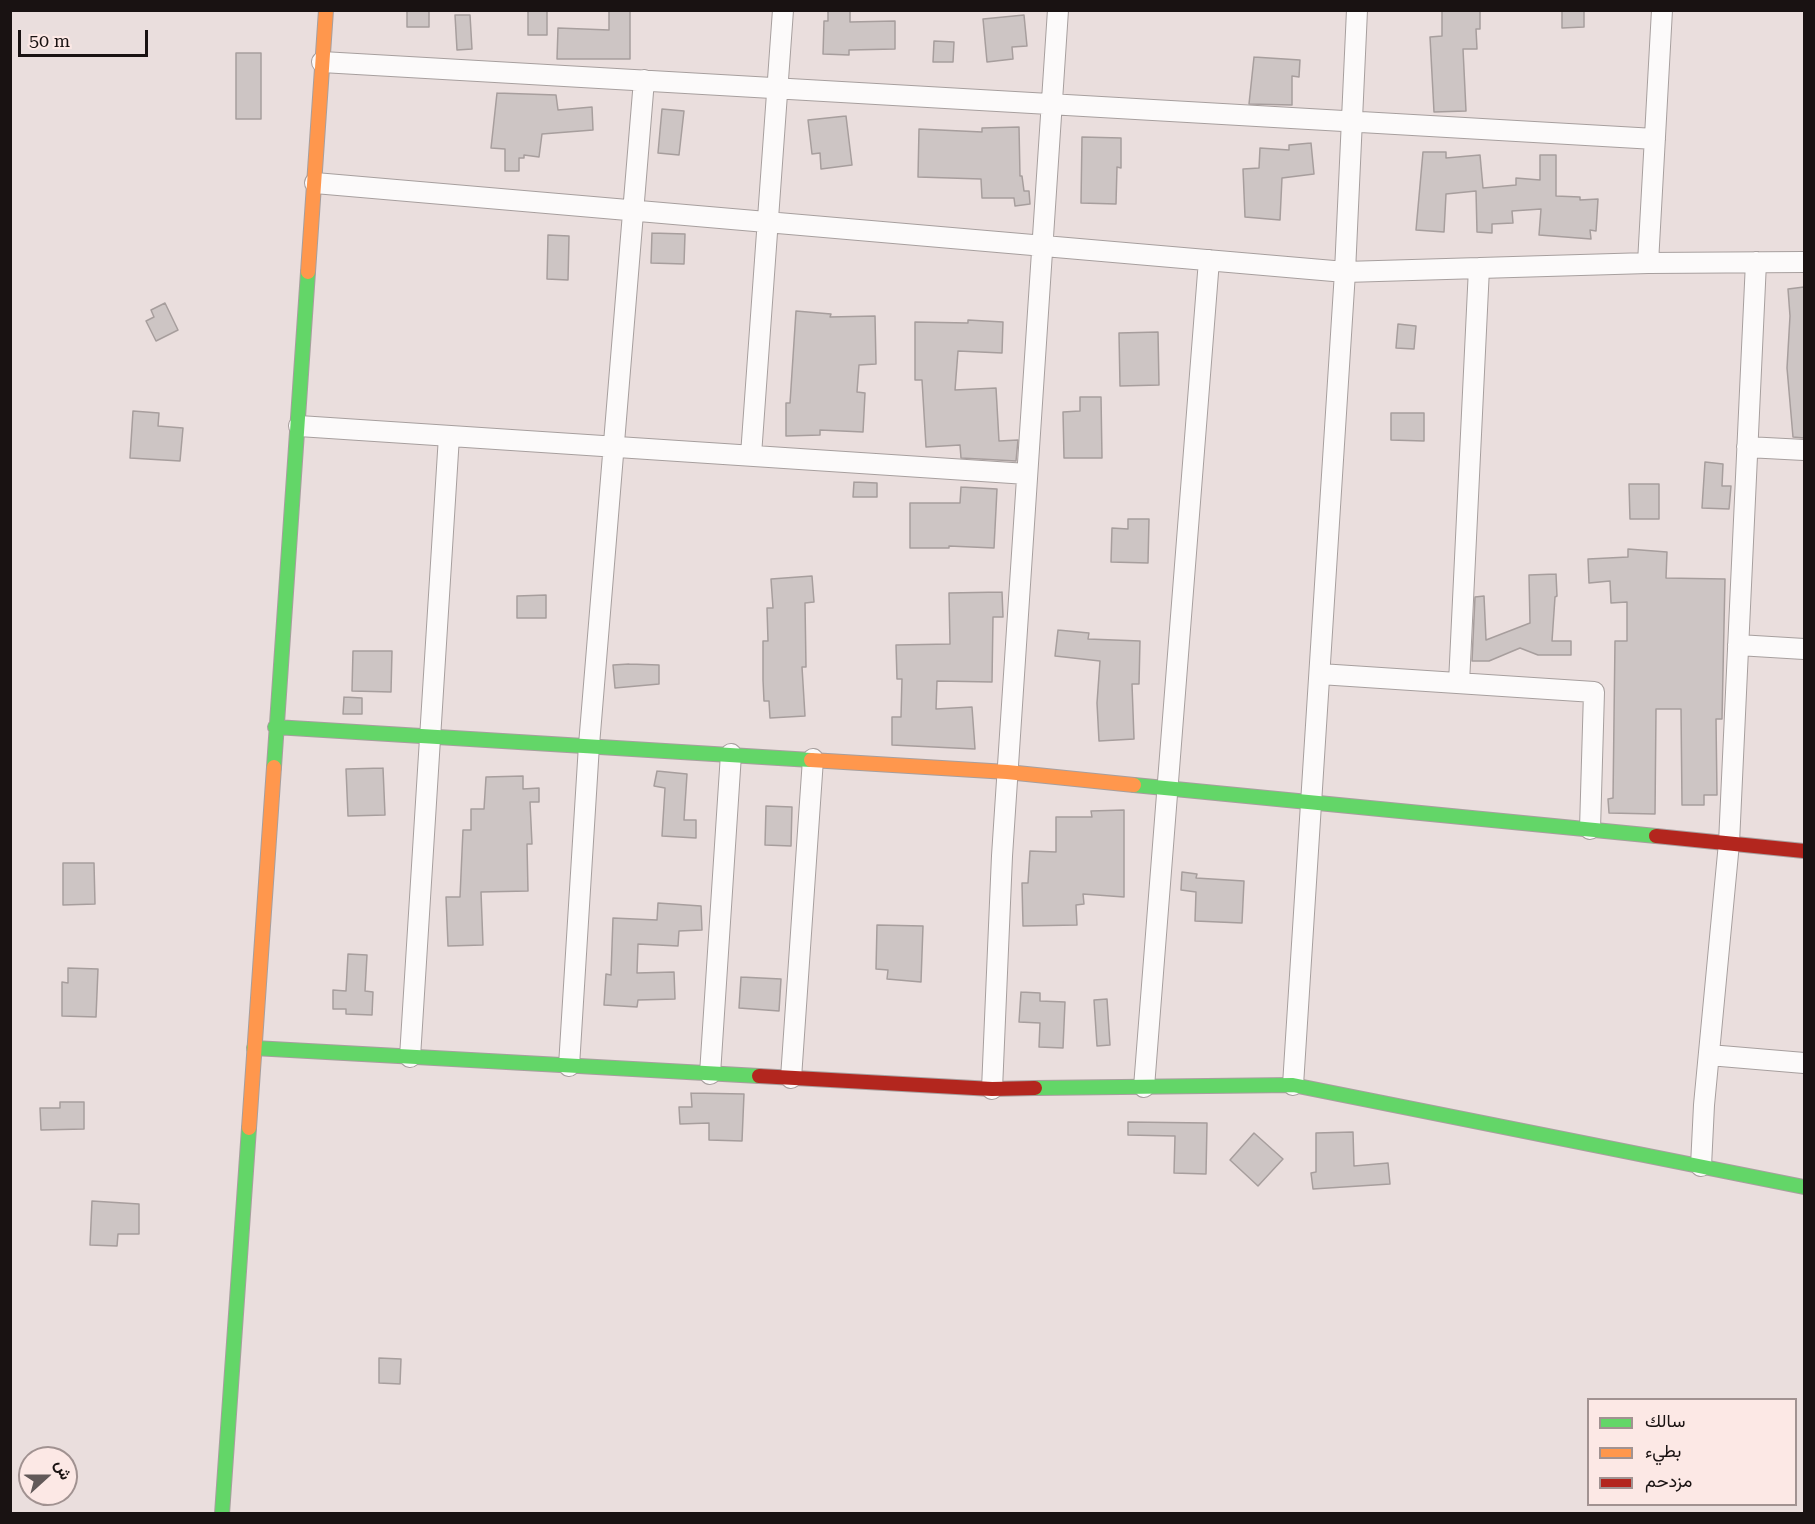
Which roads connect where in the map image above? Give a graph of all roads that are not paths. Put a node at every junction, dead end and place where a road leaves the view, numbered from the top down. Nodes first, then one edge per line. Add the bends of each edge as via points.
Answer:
1 (326, 10) edge
2 (783, 10) edge
3 (1058, 10) edge
4 (1357, 10) edge
5 (1662, 10) edge
6 (322, 62) junction
7 (644, 80) junction
8 (778, 88) junction
9 (1052, 104) junction
10 (1352, 121) junction
11 (1655, 139) junction
12 (315, 183) junction
13 (633, 210) junction
14 (768, 222) junction
15 (1042, 246) junction
16 (1209, 260) junction
17 (1756, 262) junction
18 (1804, 262) edge
19 (1648, 263) junction
20 (1479, 268) junction
21 (1345, 272) junction
22 (299, 426) junction
23 (449, 435) junction
24 (613, 446) junction
25 (1746, 447) junction
26 (1804, 450) edge
27 (751, 455) junction
28 (1027, 474) junction
29 (1738, 645) junction
30 (1804, 649) edge
31 (1320, 674) junction
32 (1459, 683) junction
33 (275, 727) junction
34 (430, 736) junction
35 (589, 745) junction
36 (731, 754) junction
37 (813, 759) junction
38 (1007, 772) junction
39 (1167, 788) junction
40 (1313, 802) junction
41 (1590, 830) junction
42 (1730, 843) junction
43 (1804, 851) edge
44 (254, 1048) junction
45 (1709, 1055) junction
46 (410, 1057) junction
47 (1804, 1063) edge
48 (569, 1066) junction
49 (710, 1074) junction
50 (791, 1078) junction
51 (1293, 1085) junction
52 (1144, 1087) junction
53 (992, 1089) junction
54 (1701, 1166) junction
55 (1804, 1187) edge
56 (222, 1514) edge

1 - 6 street
2 - 8 street
3 - 9 street
4 - 10 street
5 - 11 street
6 - 7 street
6 - 12 street
7 - 8 street
7 - 13 street
8 - 9 street
8 - 14 street
9 - 10 street
9 - 15 street
10 - 11 street
10 - 21 street
11 - 19 street
12 - 13 street
12 - 22 street
13 - 14 street
13 - 24 street
14 - 15 street
14 - 27 street
15 - 16 street
15 - 28 street
16 - 21 street
16 - 39 street
17 - 18 street
17 - 19 street
17 - 25 street
19 - 20 street
20 - 21 street
20 - 32 street
21 - 31 street
22 - 23 street
22 - 33 street
23 - 24 street
23 - 34 street
24 - 27 street
24 - 35 street
25 - 26 street
25 - 29 street
27 - 28 street
28 - 38 street
29 - 30 street
29 - 42 street
31 - 32 street
31 - 40 street
32 - 41 street via 1594,692
33 - 34 street
33 - 44 street
34 - 35 street
34 - 46 street
35 - 36 street
35 - 48 street
36 - 37 street
36 - 49 street
37 - 38 street
37 - 50 street
38 - 39 street
38 - 53 street
39 - 40 street
39 - 52 street
40 - 41 street
40 - 51 street
41 - 42 street
42 - 43 street
42 - 45 street
44 - 46 street
44 - 56 street
45 - 47 street
45 - 54 street
46 - 48 street
48 - 49 street
49 - 50 street
50 - 53 street
51 - 52 street
51 - 54 street
52 - 53 street
54 - 55 street

